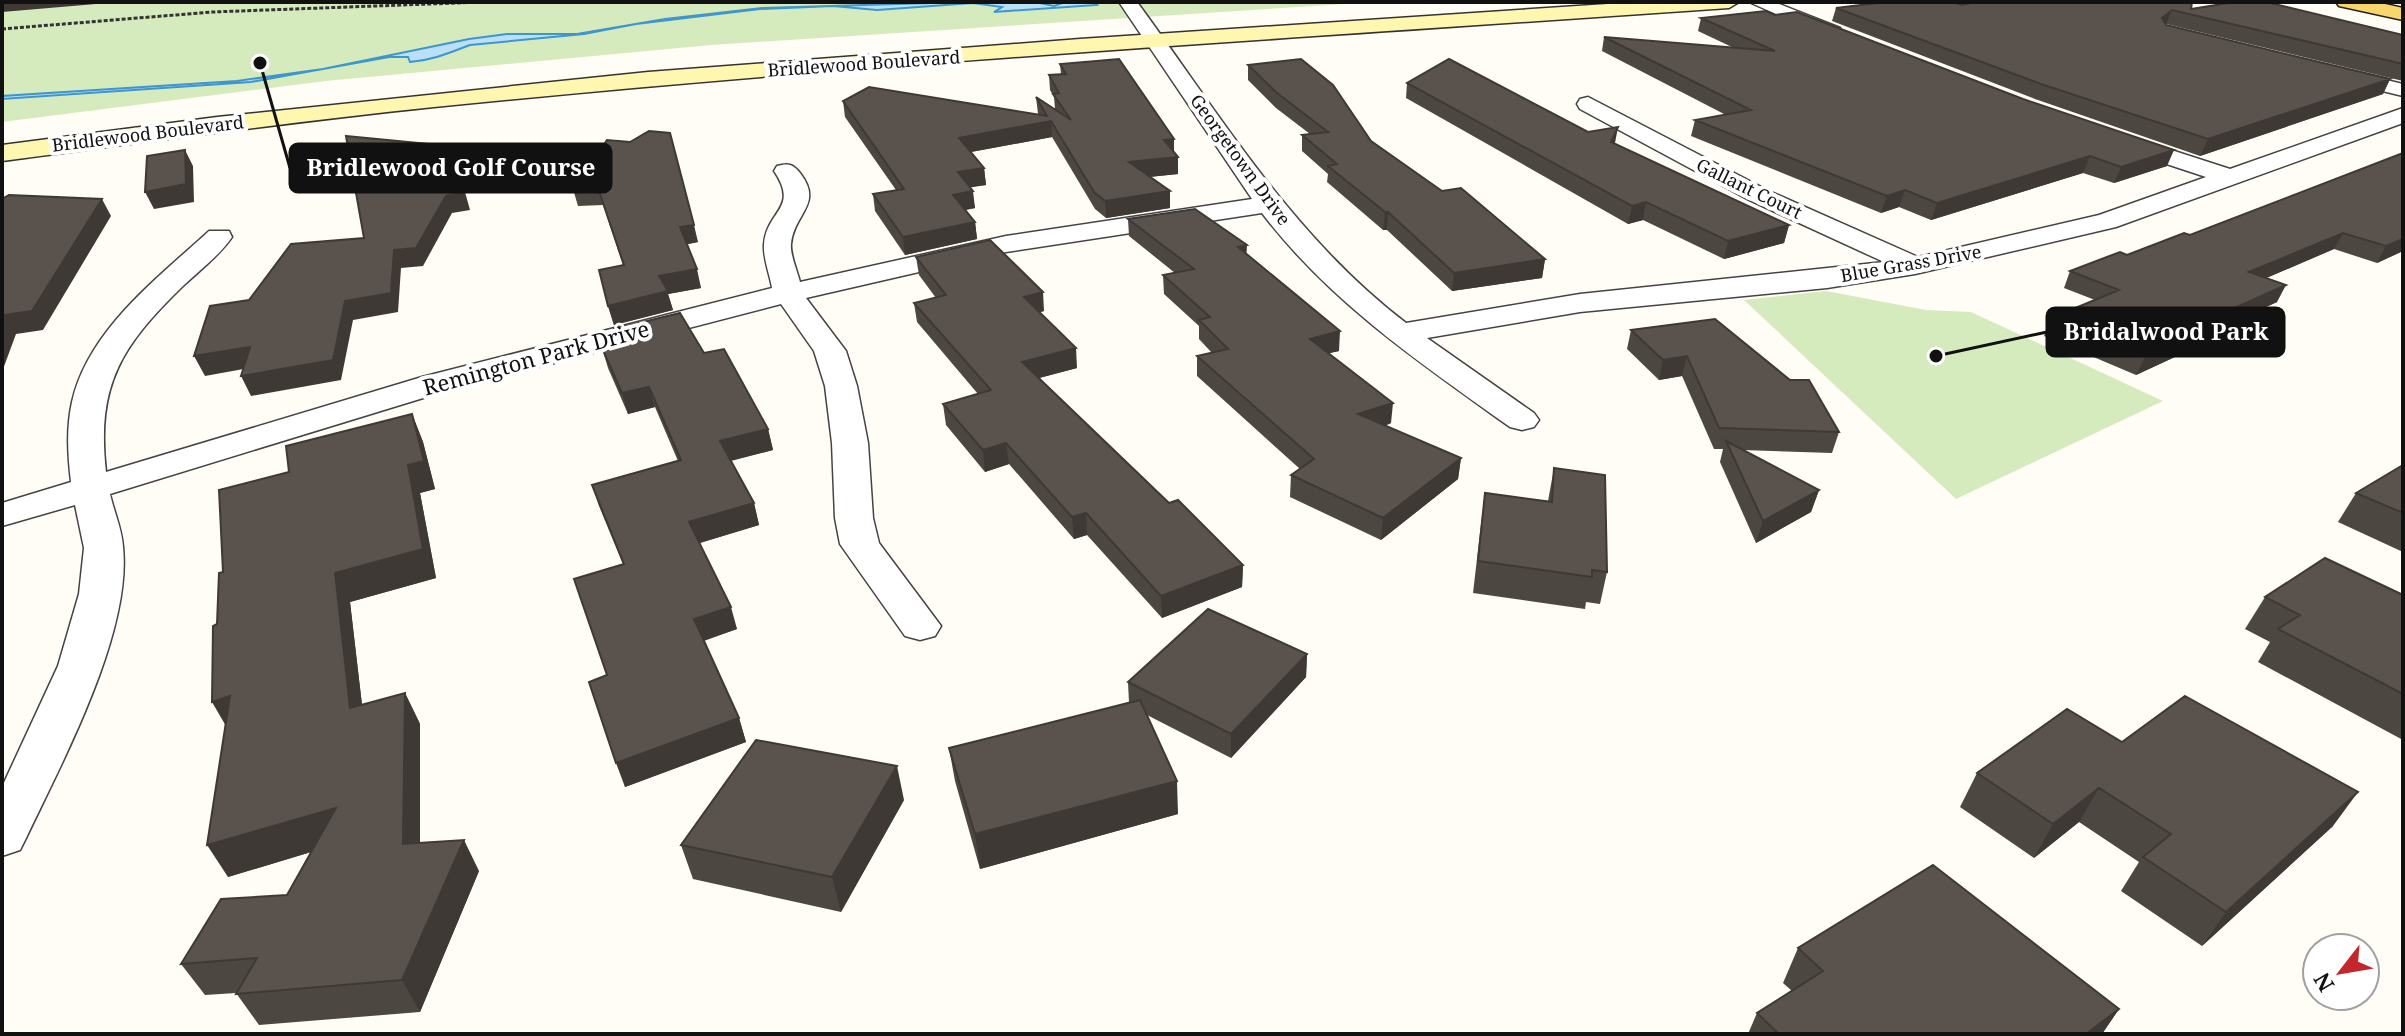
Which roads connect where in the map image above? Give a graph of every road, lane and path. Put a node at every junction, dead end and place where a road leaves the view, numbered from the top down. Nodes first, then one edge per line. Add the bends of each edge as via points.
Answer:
1 (484, 2) edge
2 (1426, 2) edge
3 (1729, 2) edge
4 (1758, 2) edge
5 (2346, 2) edge
6 (2403, 14) edge
7 (1142, 22) edge
8 (2, 29) edge
9 (1850, 39) edge
10 (724, 50) dead end
11 (2315, 69) edge
12 (2403, 90) edge
13 (1588, 104) dead end
14 (2403, 115) edge
15 (2102, 135) edge
16 (2, 153) edge
17 (786, 171) dead end
18 (2231, 177) junction
19 (1268, 204) junction
20 (219, 237) dead end
21 (1915, 266) junction
22 (788, 293) junction
23 (1401, 333) junction
24 (1522, 420) dead end
25 (89, 487) junction
26 (2, 515) edge
27 (920, 626) dead end
28 (2, 836) edge

1 - 8 path via 212,12
2 - 7 main road, Bridlewood Boulevard
3 - 7 main road, Bridlewood Boulevard
4 - 9 street
5 - 6 main road
7 - 10 main road, Bridlewood Boulevard
7 - 16 main road, Bridlewood Boulevard
7 - 19 street, Georgetown Drive
11 - 12 street
13 - 21 street, Gallant Court via 1758,195
14 - 18 street, Blue Grass Drive
15 - 18 street
17 - 22 street via 797,186 796,204 777,246
18 - 21 street, Blue Grass Drive via 2107,221
19 - 22 street, Remington Park Drive via 1006,244
19 - 23 street, Georgetown Drive via 1352,295
20 - 25 street via 125,329 106,358 92,389 84,430
21 - 23 street, Blue Grass Drive via 1580,303
22 - 25 street, Remington Park Drive via 434,384
22 - 27 street via 830,351 841,386 860,544
23 - 24 street, Georgetown Drive
25 - 26 street, Remington Park Drive
25 - 28 street via 105,554 95,614 77,679

